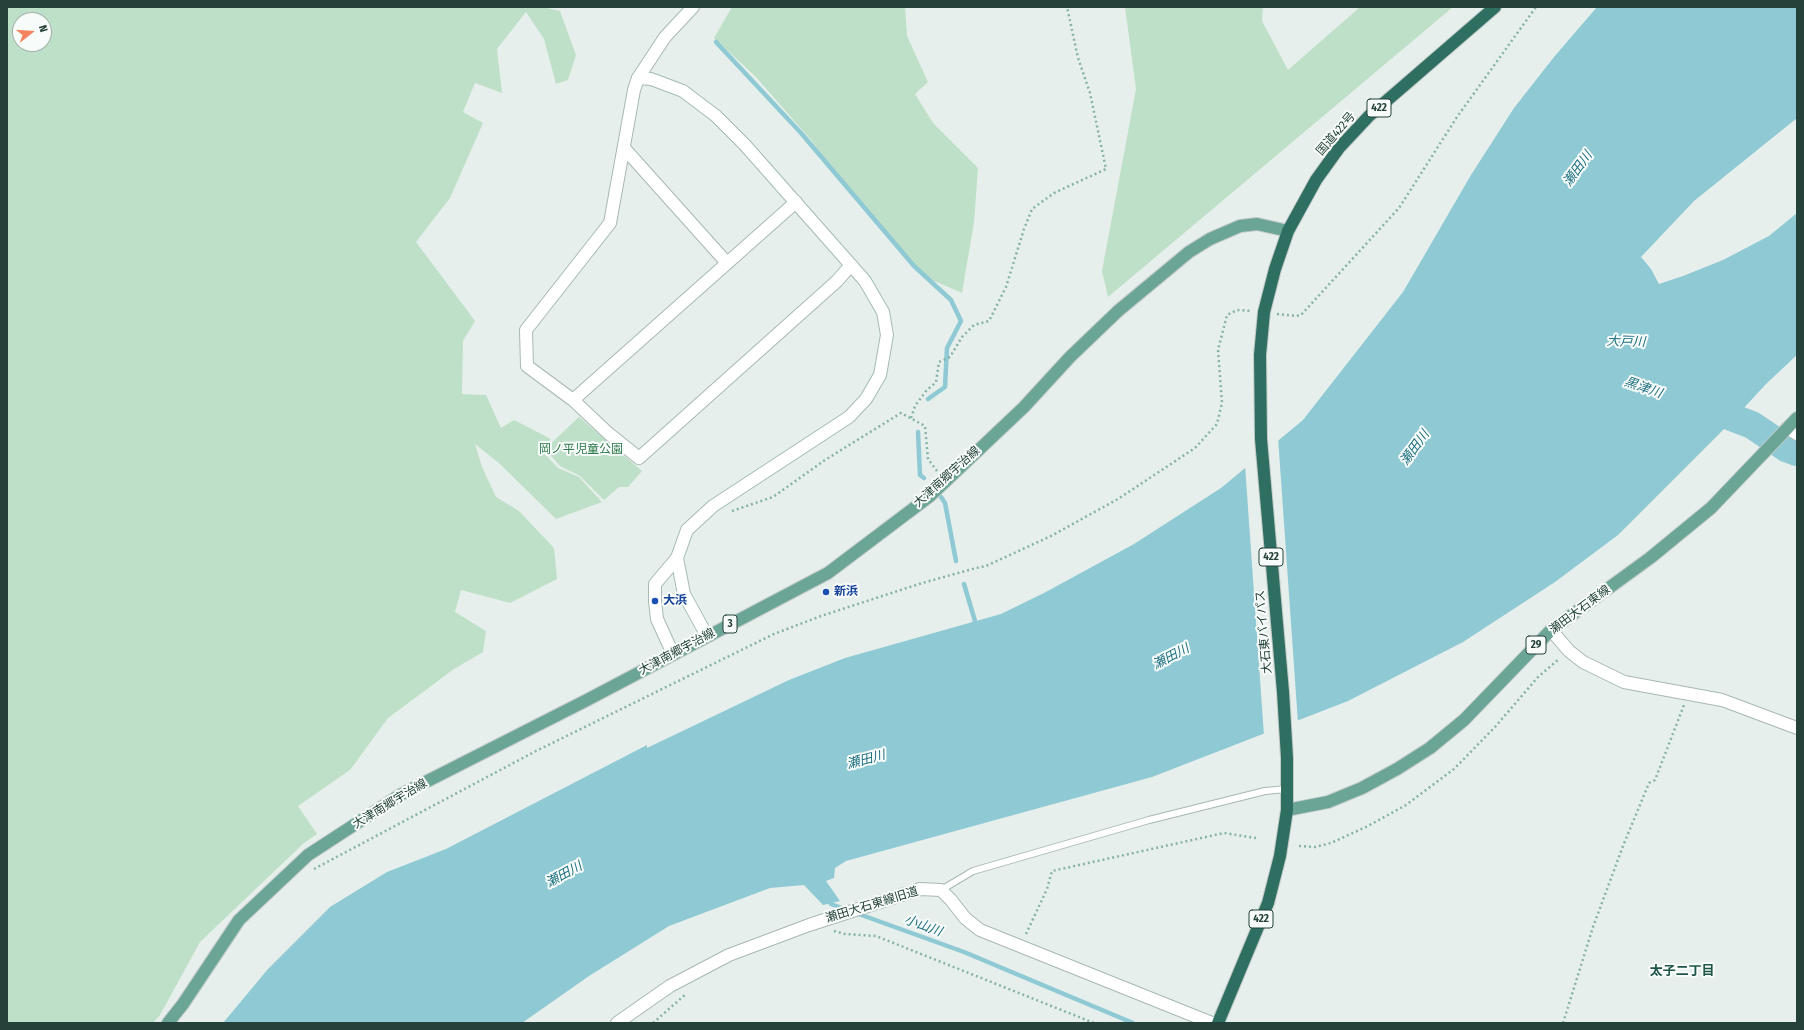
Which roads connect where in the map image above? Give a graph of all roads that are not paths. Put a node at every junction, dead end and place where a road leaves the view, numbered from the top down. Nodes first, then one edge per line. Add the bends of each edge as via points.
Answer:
1 (693, 7) edge
2 (1495, 7) edge
3 (638, 78) junction
4 (624, 148) junction
5 (796, 202) junction
6 (1288, 231) junction
7 (727, 263) junction
8 (851, 265) junction
9 (573, 400) junction
10 (1797, 418) edge
11 (1792, 431) edge
12 (677, 558) junction
13 (1551, 630) junction
14 (707, 636) junction
15 (672, 654) junction
16 (1797, 728) edge
17 (1288, 789) junction
18 (1287, 810) junction
19 (941, 890) junction
20 (168, 1023) edge
21 (618, 1023) edge
22 (1212, 1023) edge
23 (1218, 1023) edge

1 - 3 street via 665,37
2 - 6 highway, 国道422号 / 422 via 1370,116 1344,143 1316,180
3 - 4 street
3 - 5 street via 651,79 683,91 716,116
4 - 7 street
4 - 9 street via 610,223 526,330 527,366
5 - 7 street
5 - 8 street
6 - 14 main road, 大津南郷宇治線 / 3 via 1257,224 1240,226 1189,252 1118,310 1024,407 930,496 828,573
6 - 17 highway, 大石東バイパス / 422 via 1264,312 1260,356 1261,439 1282,684
7 - 9 street
8 - 9 street via 837,281 639,458
8 - 12 street via 865,281 883,312 887,335 880,375 866,399 849,417 712,506 687,530
10 - 11 main road, 瀬田大石東線 / 29
11 - 13 main road, 瀬田大石東線 / 29 via 1777,437 1711,508 1650,558
12 - 14 street via 684,594
12 - 15 street via 655,584 658,619
13 - 16 street via 1569,651 1583,662 1624,682 1722,700
13 - 18 main road, 瀬田大石東線 / 29 via 1464,720 1430,748 1397,770 1362,788 1328,802
14 - 15 main road, 大津南郷宇治線 / 3
15 - 20 main road, 大津南郷宇治線 / 3 via 588,700 400,795 308,855 238,920
17 - 18 highway, 大石東バイパス / 422
17 - 19 lane via 1265,791 1149,820 973,871
18 - 23 highway, 大石東バイパス / 422 via 1280,856 1268,903
19 - 21 street, 瀬田大石東線旧道 via 920,889 808,925 729,955 670,986
19 - 22 street via 965,918 980,930

